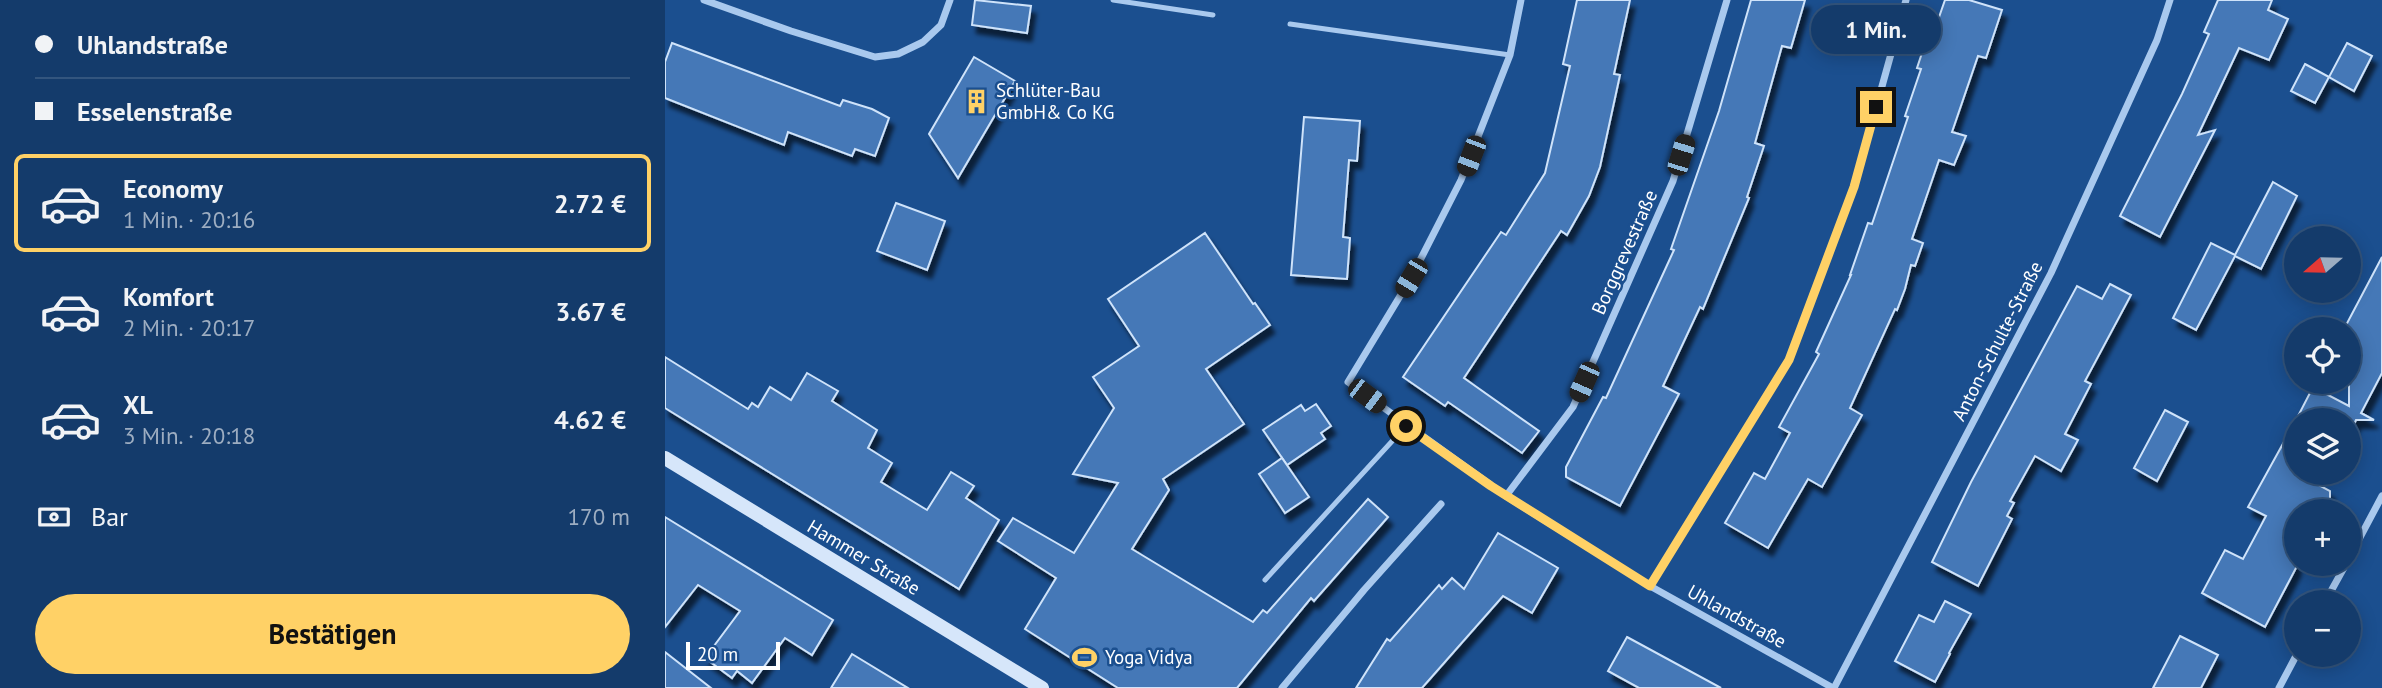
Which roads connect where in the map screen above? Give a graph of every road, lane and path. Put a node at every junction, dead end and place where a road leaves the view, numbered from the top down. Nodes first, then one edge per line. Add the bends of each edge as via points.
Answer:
1 (704, 0) edge
2 (950, 0) edge
3 (1113, 0) edge
4 (1521, 0) edge
5 (1727, 0) edge
6 (1906, 0) edge
7 (2170, 0) edge
8 (1213, 15) dead end
9 (1290, 24) dead end
10 (1510, 55) junction
11 (1406, 426) junction
12 (665, 458) edge
13 (1506, 496) junction
14 (2382, 496) edge
15 (1441, 504) dead end
16 (2361, 535) edge
17 (1265, 580) dead end
18 (1650, 586) junction
19 (2290, 667) edge
20 (1042, 688) edge
21 (1282, 688) edge
22 (1834, 688) edge
23 (2279, 688) edge

1 - 2 street via 875,57 898,54 923,42 941,25
3 - 8 lane
4 - 10 street
5 - 13 street, Borggrevestraße via 1673,181 1573,407
6 - 18 street via 1854,187 1789,360
7 - 22 street, Anton-Schulte-Straße via 2050,273
9 - 10 lane
10 - 11 street, Uhlandstraße via 1461,180 1411,278 1348,382
11 - 13 street, Uhlandstraße
11 - 17 lane
12 - 20 main road, Hammer Straße
13 - 18 street, Uhlandstraße
14 - 16 street
15 - 21 street
18 - 22 street, Uhlandstraße
19 - 23 street

